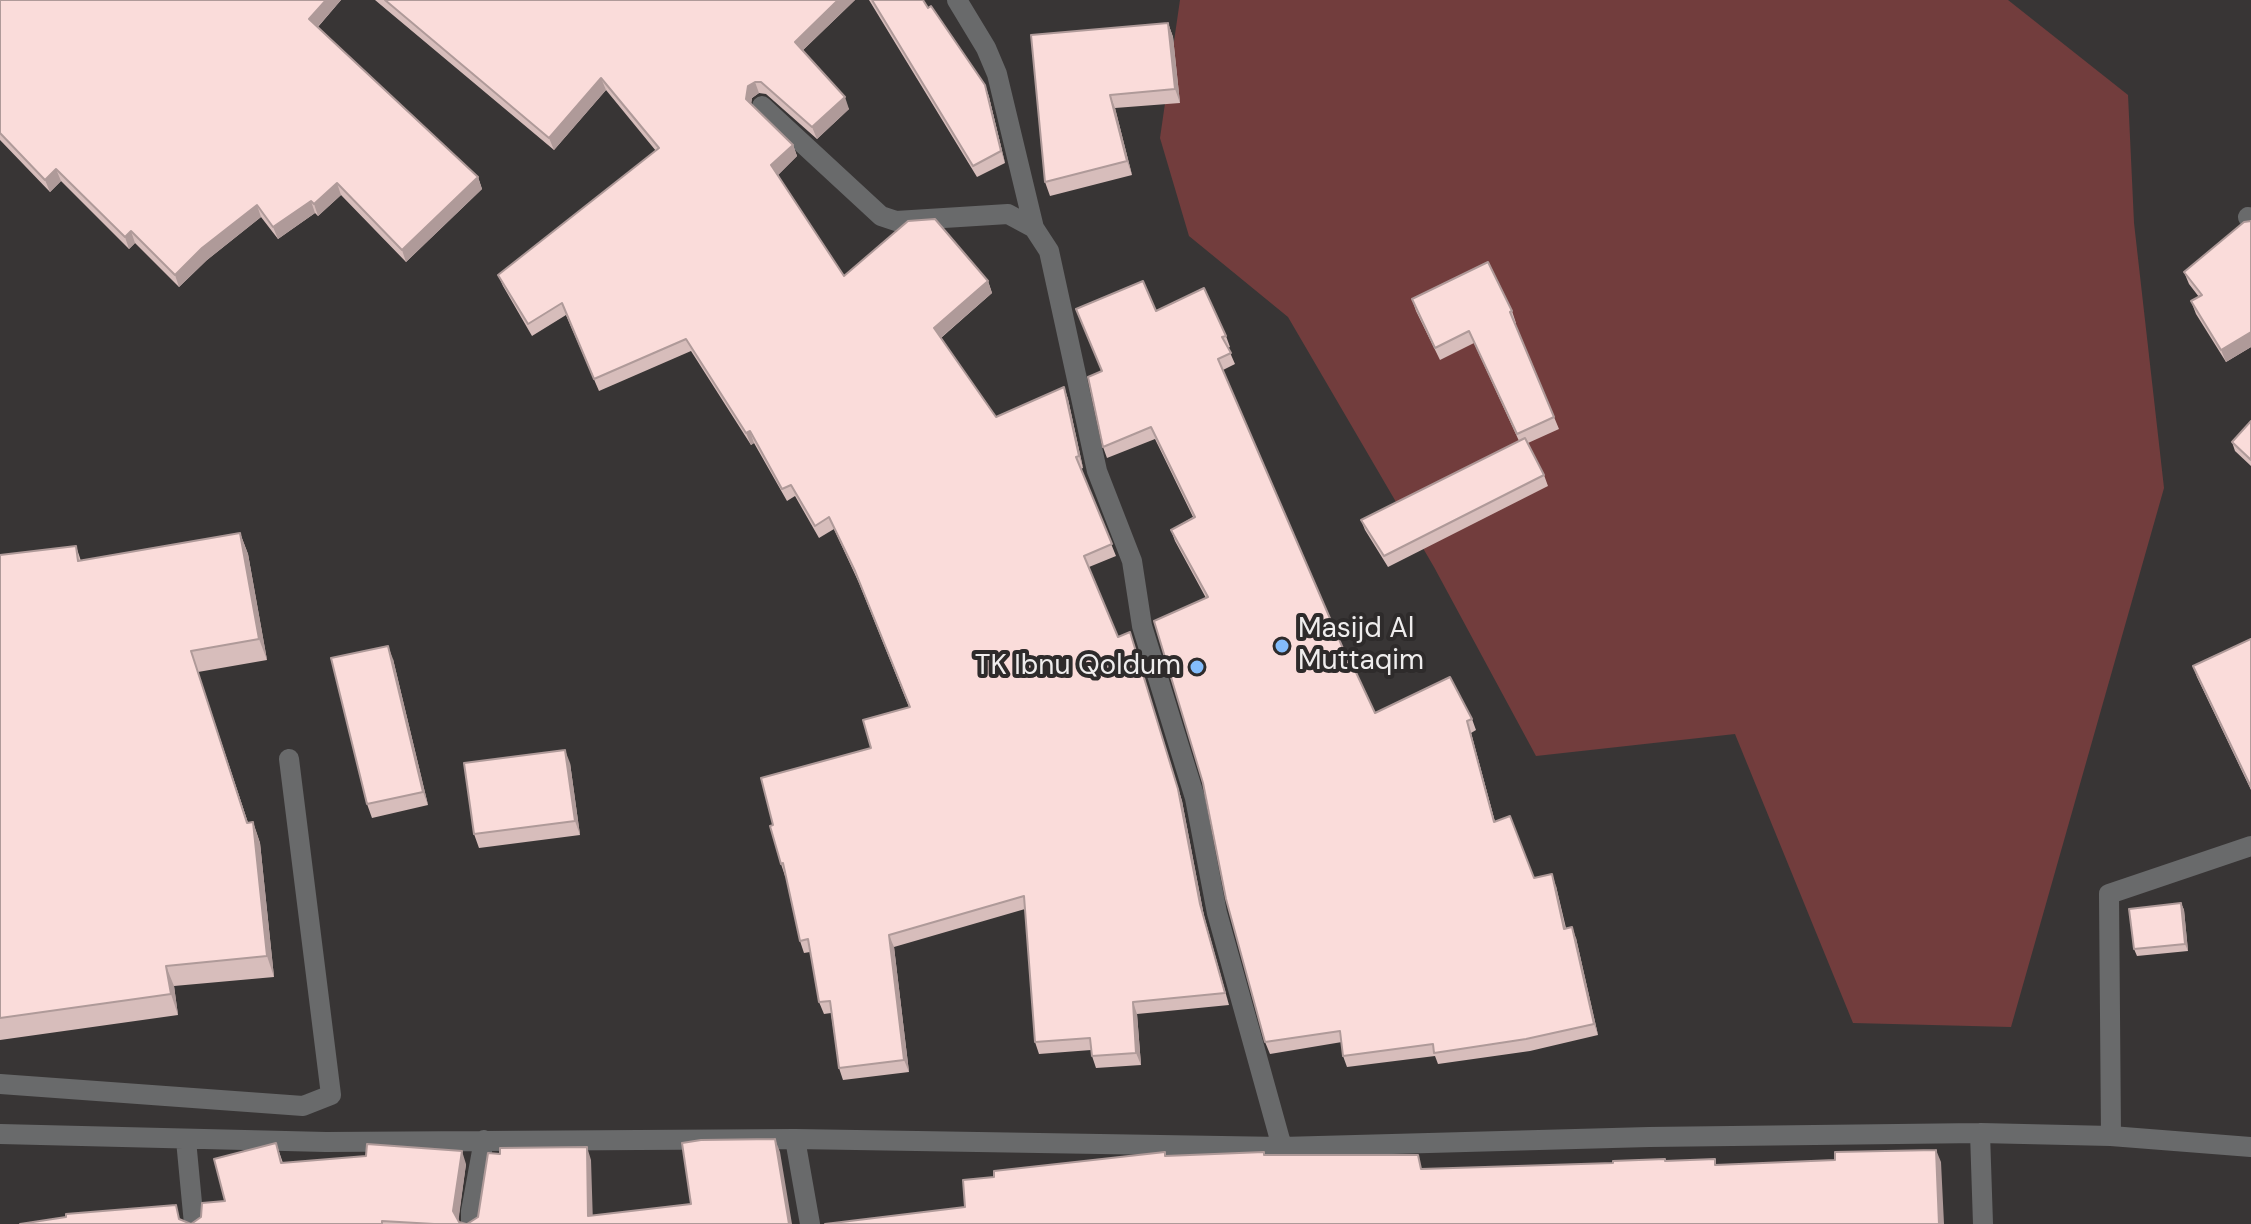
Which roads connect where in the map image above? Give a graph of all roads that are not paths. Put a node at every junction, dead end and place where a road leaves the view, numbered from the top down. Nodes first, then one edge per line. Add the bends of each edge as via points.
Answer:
1 (957, 0) edge
2 (762, 106) edge
3 (1034, 228) junction
4 (289, 759) dead end
5 (2251, 846) edge
6 (0, 1084) edge
7 (1980, 1133) junction
8 (0, 1134) edge
9 (2111, 1136) junction
10 (795, 1139) junction
11 (186, 1140) junction
12 (484, 1140) junction
13 (1282, 1147) junction
14 (2251, 1147) edge
15 (194, 1224) edge
16 (471, 1224) edge
17 (810, 1224) edge
18 (1983, 1224) edge

1 - 3 street via 997,74
2 - 3 street via 881,216 896,221 1008,214
3 - 13 street via 1049,251 1097,471 1132,561 1142,626 1195,798 1217,913
4 - 6 street via 331,1095 303,1106
5 - 9 street via 2109,894
7 - 9 street
7 - 13 street
7 - 18 street
8 - 11 street
9 - 14 street
10 - 12 street
10 - 13 street
10 - 17 street
11 - 12 street
11 - 15 street
12 - 16 street

